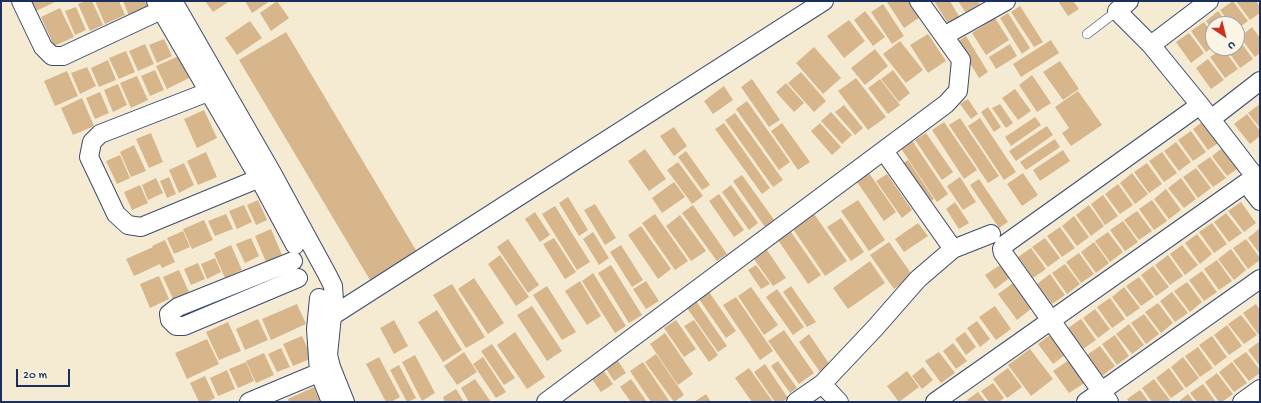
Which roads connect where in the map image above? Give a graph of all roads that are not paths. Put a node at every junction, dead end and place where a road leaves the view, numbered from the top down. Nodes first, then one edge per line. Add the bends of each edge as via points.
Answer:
1 (20, 1) edge
2 (824, 1) edge
3 (919, 1) edge
4 (1006, 1) edge
5 (1209, 1) edge
6 (166, 4) edge
7 (1123, 6) edge
8 (1087, 34) dead end
9 (944, 36) junction
10 (1151, 45) junction
11 (1260, 81) edge
12 (208, 92) junction
13 (1200, 105) junction
14 (1211, 119) junction
15 (884, 151) junction
16 (265, 176) junction
17 (1260, 183) edge
18 (1260, 201) edge
19 (991, 234) dead end
20 (297, 246) junction
21 (953, 250) junction
22 (298, 278) junction
23 (1260, 279) edge
24 (328, 305) junction
25 (1052, 320) junction
26 (325, 370) junction
27 (822, 384) junction
28 (1260, 389) edge
29 (1105, 396) edge
30 (249, 402) edge
31 (331, 402) edge
32 (344, 402) edge
33 (546, 402) edge
34 (796, 402) edge
35 (839, 402) edge
36 (935, 402) edge
37 (1086, 402) edge
38 (1242, 402) edge

1 - 6 street via 43,47 52,56 63,56
2 - 24 street
3 - 9 street
4 - 9 street
5 - 10 street
6 - 12 street
6 - 16 street
7 - 8 lane
7 - 10 street
9 - 15 street via 960,60 958,91 946,104
10 - 13 street
11 - 14 street
12 - 16 street
12 - 16 street via 100,134 92,142 89,157 116,214 128,225 141,227
13 - 14 street
13 - 25 street via 1004,245 1003,253
14 - 17 street
15 - 21 street
15 - 33 street
16 - 20 street
18 - 25 street via 1246,183
19 - 21 street
20 - 22 street
20 - 22 street via 178,307 169,314 170,320 176,326 184,326
20 - 24 street via 333,286
21 - 27 street via 918,279
22 - 24 street
23 - 29 street
24 - 26 street via 328,355
25 - 29 street
25 - 36 street
26 - 30 street
26 - 31 street
26 - 32 street
27 - 34 street
27 - 35 street
28 - 38 street
29 - 37 street

